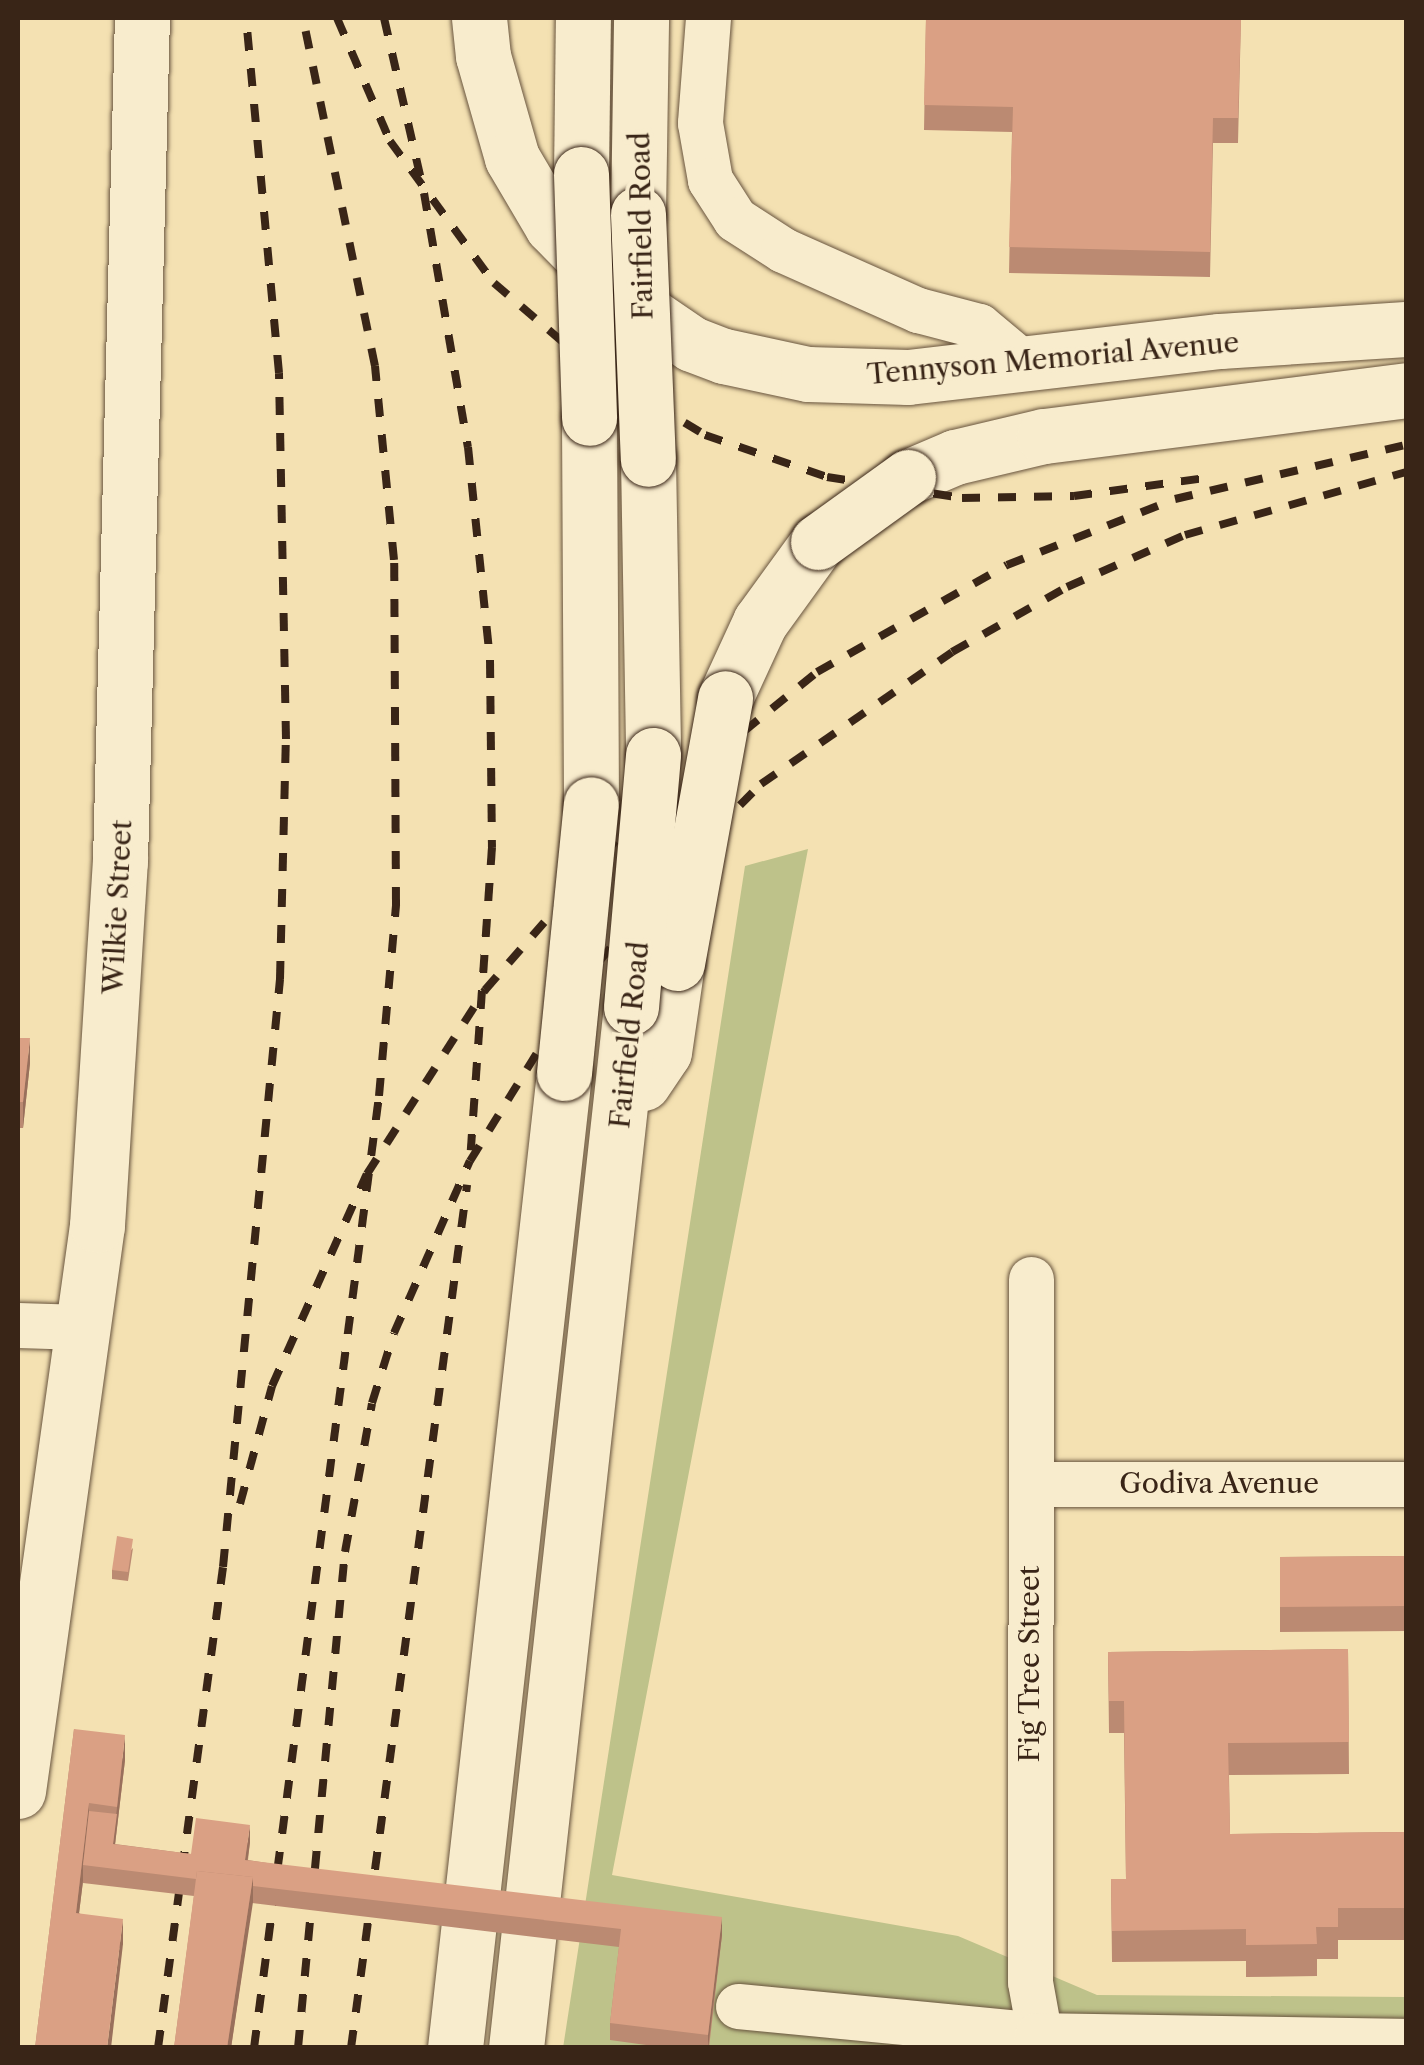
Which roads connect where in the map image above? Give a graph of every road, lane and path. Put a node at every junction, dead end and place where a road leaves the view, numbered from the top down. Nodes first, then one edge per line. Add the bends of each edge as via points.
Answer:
1 (142, 18) edge
2 (479, 18) edge
3 (584, 18) edge
4 (641, 18) edge
5 (708, 18) edge
6 (1406, 328) edge
7 (1027, 366) junction
8 (1406, 390) edge
9 (622, 1114) junction
10 (1032, 1279) dead end
11 (18, 1324) edge
12 (82, 1327) junction
13 (1032, 1484) junction
14 (1406, 1484) edge
15 (18, 1791) edge
16 (738, 2006) dead end
17 (1040, 2041) edge
18 (1406, 2041) edge
19 (455, 2048) edge
20 (516, 2048) edge

1 - 12 main road, Wilkie Street via 120,861 97,1225
2 - 7 main road, Tennyson Memorial Avenue via 495,108 531,194 588,264 662,326 724,356 808,374 908,377
3 - 19 main road, Fairfield Road, bridge via 591,804
4 - 9 main road, Fairfield Road, bridge via 638,214 653,755
5 - 7 street via 700,123 710,180 735,219 782,250 918,310 979,326
6 - 7 main road, Tennyson Memorial Avenue via 1220,341
8 - 9 main road, bridge via 1044,436 954,457 908,477 818,542 760,622 726,698 664,1052
9 - 20 main road, Fairfield Road
10 - 13 street, Fig Tree Street
11 - 12 street
12 - 15 main road, Wilkie Street
13 - 14 street, Godiva Avenue
13 - 17 street, Fig Tree Street via 1030,1982
16 - 17 street
17 - 18 street

